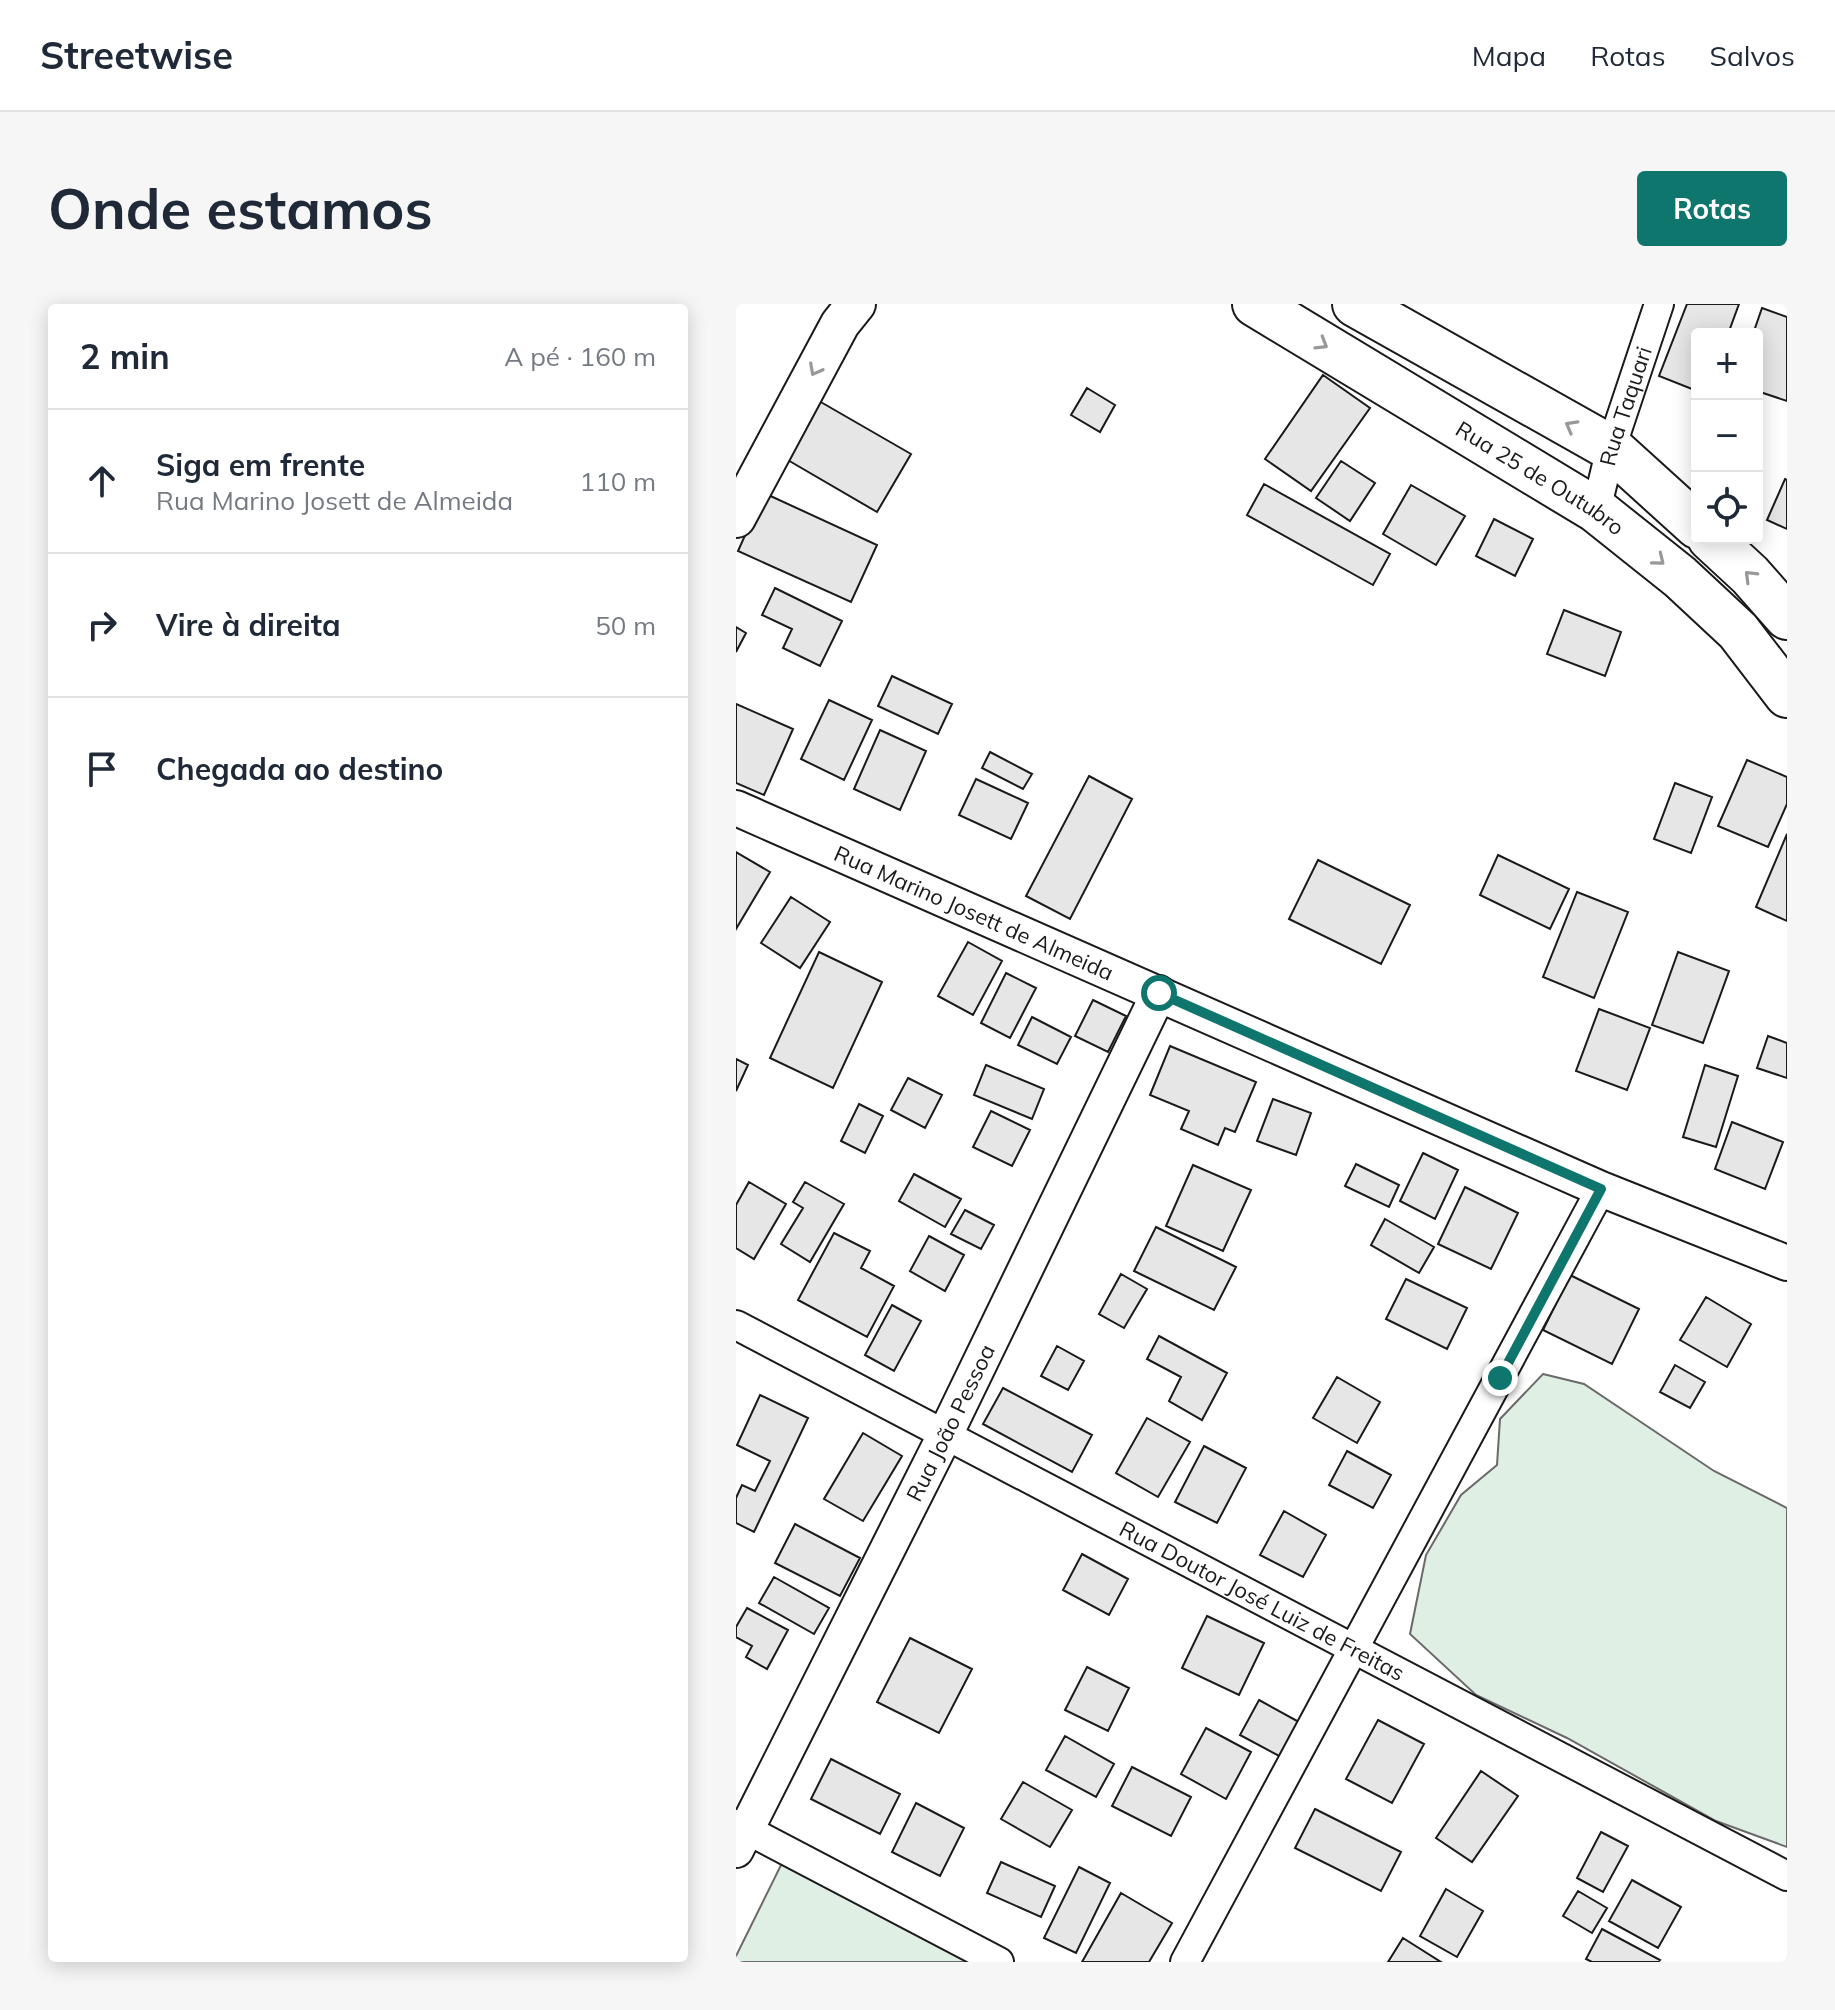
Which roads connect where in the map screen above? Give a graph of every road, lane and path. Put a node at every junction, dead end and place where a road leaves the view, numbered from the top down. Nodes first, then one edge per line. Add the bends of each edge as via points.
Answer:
1 (856, 304) edge
2 (1255, 304) edge
3 (1355, 304) edge
4 (1659, 304) edge
5 (1611, 448) junction
6 (1596, 510) junction
7 (736, 518) edge
8 (1691, 521) edge
9 (1716, 544) edge
10 (1787, 617) edge
11 (1787, 695) edge
12 (736, 808) edge
13 (1159, 993) junction
14 (1601, 1189) junction
15 (1787, 1263) edge
16 (736, 1325) edge
17 (944, 1437) junction
18 (1352, 1649) junction
19 (739, 1834) edge
20 (1787, 1876) edge
21 (999, 1962) edge
22 (1185, 1962) edge

1 -> 7 main road via 840,324
2 -> 6 main road, Rua 25 de Outubro
5 -> 3 main road
4 - 5 street, Rua Taquari
5 - 6 street, Rua Taquari
5 - 8 main road
6 -> 11 main road, Rua 25 de Outubro via 1738,631
10 -> 9 main road
12 - 13 street, Rua Marino Josett de Almeida
13 - 14 street, Rua Marino Josett de Almeida
13 - 17 street, Rua João Pessoa
14 - 15 street, Rua Marino Josett de Almeida
14 - 18 street
16 - 17 street, Rua Doutor José Luiz de Freitas
17 - 18 street, Rua Doutor José Luiz de Freitas
17 - 19 street, Rua João Pessoa
18 - 20 street, Rua Doutor José Luiz de Freitas
18 - 22 street
19 - 21 street

